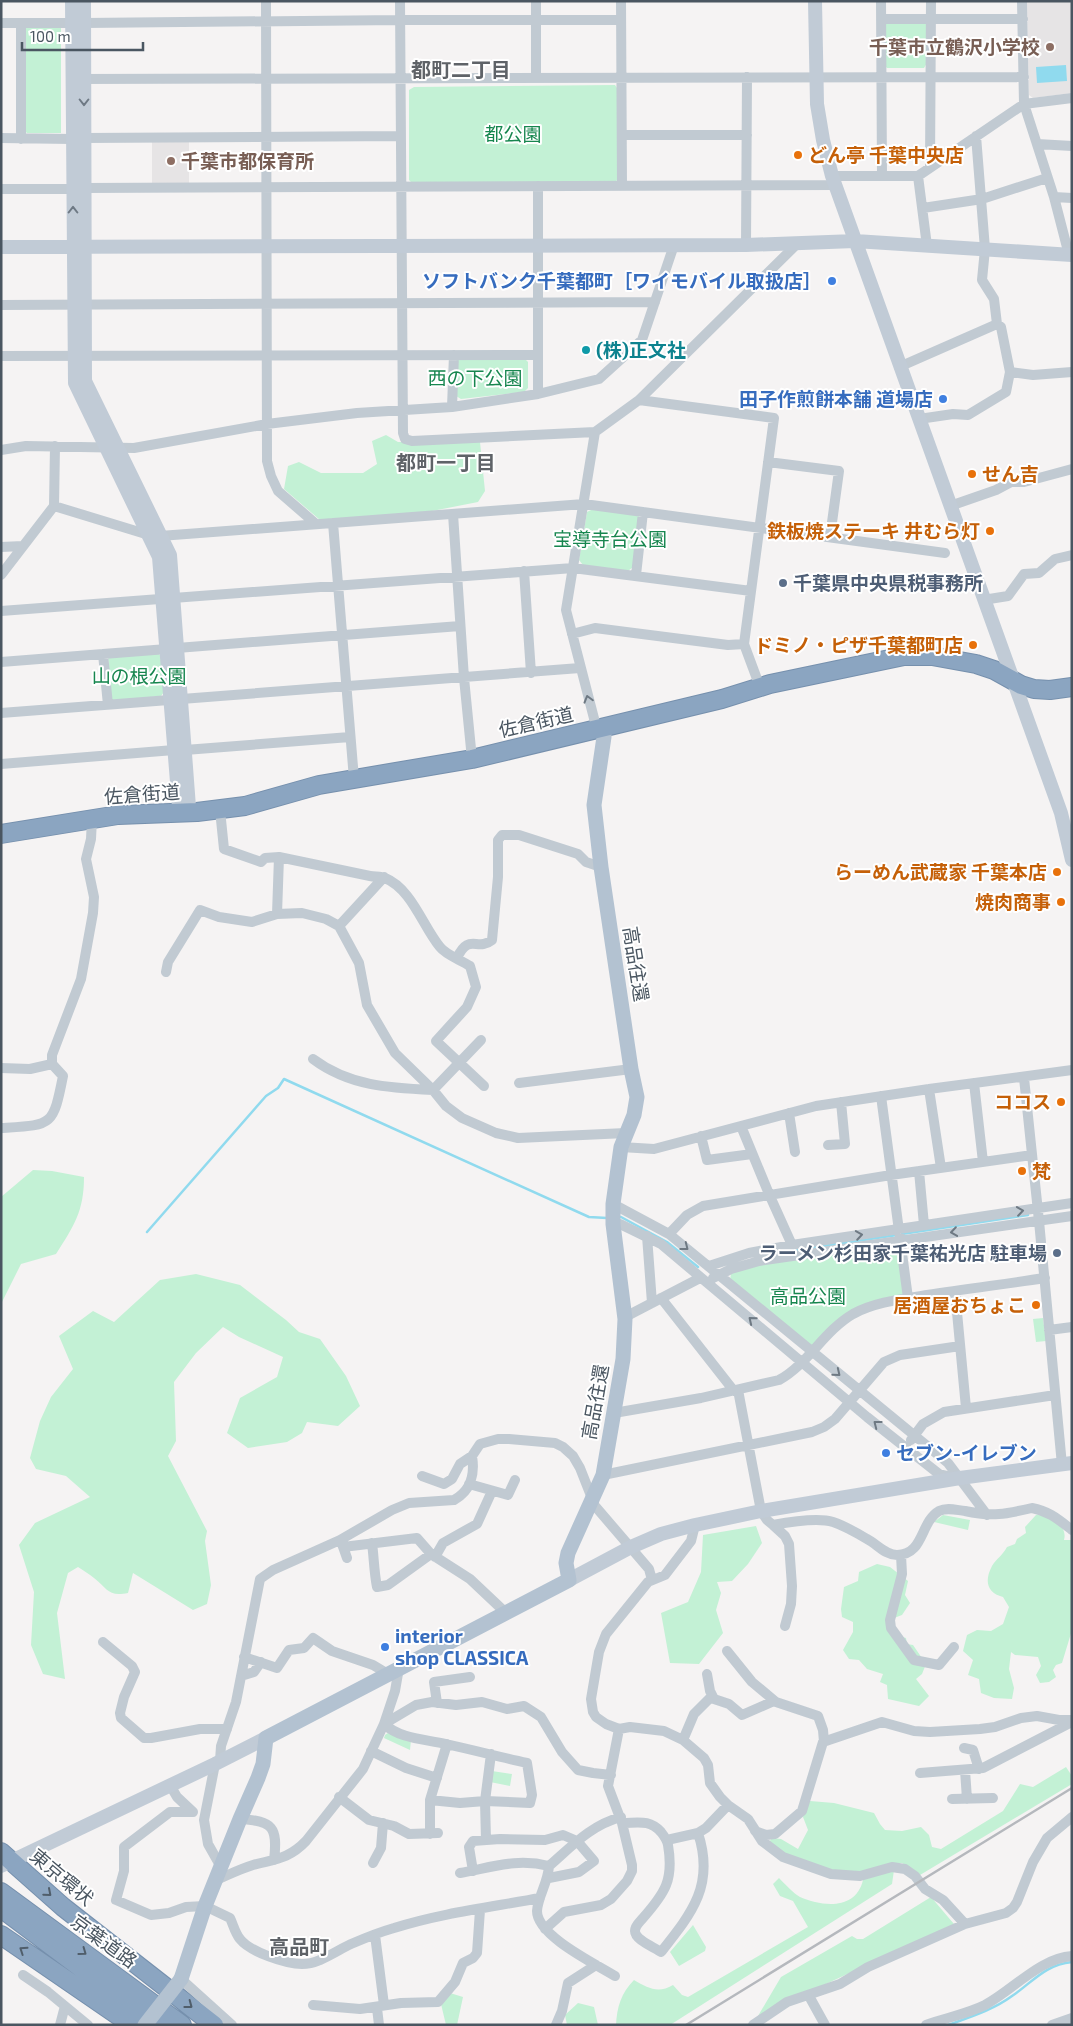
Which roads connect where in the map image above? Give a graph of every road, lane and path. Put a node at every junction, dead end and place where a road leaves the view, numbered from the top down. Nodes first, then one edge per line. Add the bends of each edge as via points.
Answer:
1 (72, 1) edge
2 (84, 1) edge
3 (266, 1) edge
4 (400, 1) edge
5 (536, 1) edge
6 (621, 1) edge
7 (815, 1) edge
8 (881, 1) edge
9 (931, 1) edge
10 (1022, 1) edge
11 (881, 19) junction
12 (931, 19) junction
13 (1023, 19) junction
14 (400, 20) junction
15 (621, 20) junction
16 (536, 21) junction
17 (266, 22) junction
18 (1, 23) edge
19 (21, 23) junction
20 (78, 23) junction
21 (815, 76) junction
22 (747, 77) junction
23 (881, 77) junction
24 (932, 77) junction
25 (1024, 77) junction
26 (536, 78) junction
27 (622, 78) junction
28 (78, 79) junction
29 (400, 79) junction
30 (266, 80) junction
31 (1072, 98) edge
32 (1024, 104) junction
33 (622, 134) junction
34 (747, 134) junction
35 (401, 136) junction
36 (976, 136) junction
37 (266, 137) junction
38 (1, 138) edge
39 (21, 139) junction
40 (78, 139) junction
41 (1037, 144) junction
42 (1072, 146) edge
43 (930, 167) junction
44 (882, 176) junction
45 (918, 176) junction
46 (1047, 178) junction
47 (834, 180) junction
48 (746, 185) junction
49 (538, 186) junction
50 (622, 186) junction
51 (266, 187) junction
52 (401, 187) junction
53 (78, 188) junction
54 (1, 189) edge
55 (1054, 197) junction
56 (1072, 198) edge
57 (982, 199) junction
58 (923, 208) junction
59 (855, 241) junction
60 (798, 243) junction
61 (674, 245) junction
62 (746, 245) junction
63 (1, 246) edge
64 (78, 246) junction
65 (401, 246) junction
66 (538, 246) junction
67 (927, 246) junction
68 (266, 247) junction
69 (985, 249) junction
70 (1070, 255) edge
71 (538, 302) junction
72 (655, 302) junction
73 (402, 303) junction
74 (267, 304) junction
75 (1, 305) edge
76 (79, 305) junction
77 (997, 324) junction
78 (538, 354) junction
79 (267, 355) junction
80 (402, 355) junction
81 (454, 355) junction
82 (1, 356) edge
83 (80, 356) junction
84 (899, 366) junction
85 (1010, 372) junction
86 (1072, 372) edge
87 (538, 394) junction
88 (639, 400) junction
89 (452, 406) junction
90 (402, 410) junction
91 (919, 419) junction
92 (267, 424) junction
93 (595, 432) junction
94 (55, 446) junction
95 (112, 447) junction
96 (1, 450) edge
97 (768, 462) junction
98 (1072, 469) edge
99 (584, 504) junction
100 (54, 506) junction
101 (950, 506) junction
102 (643, 512) junction
103 (453, 514) junction
104 (333, 523) junction
105 (316, 524) junction
106 (759, 527) junction
107 (154, 535) junction
108 (830, 537) junction
109 (23, 546) junction
110 (1, 547) edge
111 (945, 553) dead end
112 (1072, 555) edge
113 (573, 568) junction
114 (524, 571) junction
115 (1, 575) edge
116 (636, 575) junction
117 (458, 576) junction
118 (338, 585) junction
119 (751, 590) junction
120 (168, 598) junction
121 (983, 600) junction
122 (1, 611) edge
123 (460, 626) junction
124 (572, 634) junction
125 (342, 635) junction
126 (744, 644) junction
127 (172, 649) junction
128 (103, 654) junction
129 (1, 662) edge
130 (580, 668) junction
131 (531, 673) junction
132 (464, 678) junction
133 (1014, 681) junction
134 (346, 687) junction
135 (1072, 687) edge
136 (760, 688) junction
137 (176, 700) junction
138 (108, 705) junction
139 (1, 713) edge
140 (598, 727) junction
141 (350, 737) junction
142 (180, 750) junction
143 (472, 759) junction
144 (1, 764) edge
145 (354, 779) junction
146 (220, 810) junction
147 (185, 813) junction
148 (92, 819) junction
149 (1, 834) edge
150 (279, 857) junction
151 (1072, 860) edge
152 (601, 867) junction
153 (384, 877) junction
154 (277, 914) junction
155 (339, 926) junction
156 (457, 958) junction
157 (166, 972) dead end
158 (481, 1040) dead end
159 (312, 1059) dead end
160 (460, 1063) junction
161 (52, 1064) junction
162 (1, 1068) edge
163 (631, 1069) junction
164 (1072, 1070) edge
165 (1024, 1078) junction
166 (519, 1083) dead end
167 (974, 1083) junction
168 (484, 1086) dead end
169 (929, 1089) junction
170 (433, 1090) junction
171 (881, 1096) junction
172 (840, 1102) junction
173 (789, 1113) junction
174 (741, 1126) junction
175 (1, 1128) edge
176 (701, 1136) junction
177 (624, 1140) junction
178 (828, 1146) dead end
179 (794, 1152) dead end
180 (752, 1154) junction
181 (1032, 1155) junction
182 (983, 1162) junction
183 (941, 1168) junction
184 (919, 1171) junction
185 (892, 1175) junction
186 (769, 1194) junction
187 (1072, 1203) edge
188 (613, 1204) junction
189 (1038, 1208) junction
190 (1072, 1216) edge
191 (1039, 1221) junction
192 (613, 1224) junction
193 (924, 1225) junction
194 (669, 1234) junction
195 (900, 1235) junction
196 (646, 1236) junction
197 (792, 1245) junction
198 (709, 1266) junction
199 (718, 1276) junction
200 (1045, 1278) junction
201 (702, 1280) junction
202 (955, 1291) junction
203 (908, 1298) junction
204 (656, 1300) junction
205 (625, 1317) junction
206 (1072, 1327) edge
207 (1049, 1330) junction
208 (960, 1346) junction
209 (811, 1352) junction
210 (802, 1362) junction
211 (858, 1390) junction
212 (736, 1391) junction
213 (1055, 1395) junction
214 (849, 1402) junction
215 (966, 1408) junction
216 (614, 1413) junction
217 (914, 1436) junction
218 (748, 1445) junction
219 (906, 1447) junction
220 (472, 1456) junction
221 (1067, 1464) edge
222 (603, 1474) junction
223 (422, 1476) dead end
224 (960, 1478) junction
225 (515, 1480) dead end
226 (470, 1484) junction
227 (492, 1490) junction
228 (592, 1500) junction
229 (761, 1511) junction
230 (987, 1515) junction
231 (695, 1525) junction
232 (773, 1525) junction
233 (1072, 1530) edge
234 (342, 1543) junction
235 (372, 1543) junction
236 (631, 1547) junction
237 (901, 1555) junction
238 (433, 1556) junction
239 (347, 1558) dead end
240 (569, 1580) junction
241 (652, 1580) junction
242 (506, 1613) junction
243 (785, 1626) dead end
244 (103, 1642) dead end
245 (954, 1647) dead end
246 (727, 1652) dead end
247 (244, 1657) junction
248 (261, 1662) junction
249 (393, 1670) junction
250 (706, 1674) dead end
251 (241, 1676) junction
252 (470, 1677) dead end
253 (712, 1696) junction
254 (774, 1701) junction
255 (437, 1703) junction
256 (1072, 1721) edge
257 (384, 1724) junction
258 (227, 1729) junction
259 (619, 1729) junction
260 (266, 1738) junction
261 (683, 1740) junction
262 (824, 1742) junction
263 (447, 1744) junction
264 (964, 1748) dead end
265 (371, 1751) junction
266 (491, 1754) junction
267 (218, 1763) junction
268 (965, 1770) junction
269 (979, 1770) junction
270 (920, 1773) dead end
271 (610, 1775) junction
272 (437, 1778) junction
273 (170, 1785) junction
274 (339, 1797) junction
275 (994, 1798) dead end
276 (952, 1799) dead end
277 (967, 1799) junction
278 (430, 1800) junction
279 (485, 1801) junction
280 (728, 1805) junction
281 (192, 1812) junction
282 (1072, 1817) edge
283 (240, 1818) junction
284 (204, 1820) junction
285 (622, 1820) junction
286 (383, 1823) junction
287 (755, 1831) junction
288 (698, 1833) junction
289 (486, 1840) junction
290 (667, 1840) junction
291 (577, 1841) junction
292 (274, 1860) junction
293 (4, 1861) edge
294 (374, 1863) dead end
295 (549, 1866) junction
296 (474, 1871) junction
297 (218, 1873) junction
298 (460, 1873) dead end
299 (549, 1878) junction
300 (2, 1896) edge
301 (540, 1898) junction
302 (205, 1906) junction
303 (480, 1910) junction
304 (1, 1919) edge
305 (965, 1924) junction
306 (545, 1929) junction
307 (1, 1935) edge
308 (375, 1935) junction
309 (1072, 1956) edge
310 (596, 1965) junction
311 (23, 1975) dead end
312 (615, 1976) dead end
313 (181, 1979) junction
314 (102, 1984) junction
315 (809, 1996) junction
316 (313, 2005) dead end
317 (65, 2006) junction
318 (380, 2006) junction
319 (1072, 2018) edge
320 (60, 2025) edge
321 (88, 2025) edge
322 (132, 2025) edge
323 (145, 2025) edge
324 (158, 2025) edge
325 (182, 2025) edge
326 (214, 2025) edge
327 (232, 2025) edge
328 (380, 2025) edge
329 (556, 2025) edge
330 (753, 2025) edge
331 (825, 2025) edge
332 (926, 2025) edge
333 (1052, 2025) edge

1 - 20 street
2 - 20 street
3 - 17 street
4 - 14 street
5 - 16 street
6 - 15 street
7 - 21 street
8 - 11 street
9 - 12 street
10 - 13 street
11 - 12 street
11 - 23 street
12 - 13 street
12 - 24 street
13 - 25 street
14 - 16 street
14 - 17 street
14 - 29 street
15 - 16 street
15 - 27 street
16 - 26 street
17 - 20 street
17 - 30 street
18 - 19 street
19 - 20 street
19 - 39 street
20 - 28 street
21 - 22 street
21 - 23 street
21 - 47 street via 823,140
22 - 27 street
22 - 34 street
23 - 24 street
23 - 44 street
24 - 25 street
24 - 43 street
25 - 32 street
26 - 27 street
26 - 29 street
27 - 33 street
28 - 30 street
28 - 40 street
29 - 30 street
29 - 35 street
30 - 37 street
31 - 32 street
32 - 36 street
32 - 41 street
33 - 34 street
33 - 50 street
34 - 48 street
35 - 37 street
35 - 52 street
36 - 43 street
36 - 57 street
37 - 40 street
37 - 51 street
38 - 39 street
39 - 40 street
40 - 53 street
41 - 42 street
41 - 46 street
43 - 45 street
44 - 45 street
44 - 47 street
45 - 58 street
46 - 55 street
46 - 57 street
47 - 48 street
47 - 59 street
48 - 50 street
48 - 62 street
49 - 50 street
49 - 52 street
49 - 66 street
51 - 52 street
51 - 53 street
51 - 68 street
52 - 65 street
53 - 54 street
53 - 64 street
55 - 56 street
55 - 70 street
57 - 58 street
57 - 69 street
58 - 67 street
59 - 60 street
59 - 67 street
59 - 84 street
60 - 62 street
60 - 88 street
61 - 62 street
61 - 66 street
61 - 72 street
63 - 64 street
64 - 68 street
64 - 76 street
65 - 66 street
65 - 68 street
65 - 73 street
66 - 71 street
67 - 69 street
68 - 74 street
69 - 70 street
69 - 77 street via 982,280 994,299
71 - 72 street
71 - 73 street
71 - 78 street
72 - 87 street via 642,340 600,379
73 - 74 street
73 - 80 street
74 - 76 street
74 - 79 street
75 - 76 street
76 - 83 street
77 - 84 street
77 - 85 street via 1001,327
78 - 81 street
78 - 87 street
79 - 80 street
79 - 83 street
79 - 92 street
80 - 81 street
80 - 90 street
81 - 89 street
82 - 83 street
83 - 95 street via 85,381
84 - 91 street
85 - 86 street
85 - 91 street via 1006,392 968,415
87 - 89 street
88 - 93 street
88 - 97 street via 774,418
89 - 90 street
90 - 92 street
90 - 93 street via 402,433 405,439 412,441
91 - 101 street
92 - 95 street via 134,448
92 - 105 street via 267,461 278,491
93 - 99 street
94 - 95 street
94 - 96 street
94 - 100 street
95 - 107 street
97 - 106 street
97 - 108 street via 839,472
98 - 101 street via 1024,482 1011,482
99 - 102 street
99 - 103 street
99 - 113 street
100 - 107 street
100 - 109 street
101 - 121 street
102 - 106 street
102 - 116 street
103 - 104 street
103 - 117 street
104 - 105 street
104 - 118 street
105 - 107 street
106 - 108 street
106 - 119 street
107 - 120 street via 170,555
108 - 111 street
109 - 110 street
109 - 115 street
112 - 121 street via 1054,559 1039,573 1024,574 1008,596
113 - 114 street
113 - 116 street
113 - 124 street via 566,610
114 - 117 street
114 - 131 street
116 - 119 street
117 - 118 street
117 - 123 street
118 - 120 street
118 - 125 street
119 - 126 street
120 - 122 street
120 - 127 street
121 - 133 street
123 - 125 street
123 - 132 street
124 - 126 street via 595,628 728,645
124 - 130 street
125 - 127 street
125 - 134 street
126 - 136 street
127 - 128 street
127 - 137 street
128 - 129 street
128 - 138 street
130 - 131 street
140 -> 130 street
131 - 132 street
132 - 134 street
132 - 143 street
133 - 135 highway, 佐倉街道 via 1042,690
133 - 136 highway, 佐倉街道 via 976,664 912,655
133 - 151 street via 1060,813
134 - 137 street
134 - 141 street
136 - 140 highway, 佐倉街道
137 - 138 street
137 - 142 street
138 - 139 street
140 - 143 highway, 佐倉街道
140 - 152 main road, 高品往還 via 604,737 594,805
141 - 142 street
141 - 145 street
142 - 144 street
142 - 147 street via 189,807
143 - 145 highway, 佐倉街道
145 - 146 highway, 佐倉街道
146 - 147 highway, 佐倉街道
146 - 150 street via 224,849 261,862 265,858
147 - 148 highway, 佐倉街道
148 - 149 highway, 佐倉街道
148 - 161 street via 86,859 94,897 93,913 81,978 52,1055
150 - 153 street
150 - 154 street
152 - 156 street via 586,862 578,854 519,835 502,835 498,840 492,940 487,944 467,944
152 - 163 main road, 高品往還
153 - 155 street
153 - 156 street via 407,897 441,949
154 - 155 street via 314,915
154 - 157 street via 252,922 219,917 200,910 168,962
155 - 170 street via 359,963 367,1006 395,1053
156 - 160 street via 470,966 476,987 467,1007 436,1041
158 - 160 street
159 - 170 street via 336,1074 354,1080 388,1088
160 - 168 street
160 - 170 street
161 - 162 street via 30,1069
161 - 175 street via 63,1076 58,1106 53,1115 45,1123 34,1126
163 - 166 street
163 - 177 main road, 高品往還 via 637,1098
164 - 165 street
165 - 167 street
165 - 181 street
167 - 169 street
167 - 182 street
169 - 171 street
169 - 183 street
170 - 177 street via 462,1118 496,1134 518,1138
171 - 172 street
171 - 185 street
172 - 173 street
172 - 178 street via 845,1144
173 - 174 street
173 - 179 street
174 - 176 street
174 - 180 street
176 - 177 street via 654,1149
176 - 180 street via 708,1160
177 - 188 main road, 高品往還
180 - 186 street
181 - 182 street
181 - 189 street
182 - 183 street
183 - 184 street
184 - 185 street
184 - 193 street
185 - 186 street
185 - 195 street
186 - 194 street via 702,1206 687,1215
186 - 197 street
187 - 189 street
188 - 192 main road
188 - 194 street
189 - 191 street
193 -> 189 street
190 - 191 street
191 -> 195 street
191 - 200 street
192 - 196 street
192 - 205 main road, 高品往還
193 - 195 street
194 -> 198 street
197 -> 195 street
195 - 199 street via 759,1261
195 - 203 street
196 - 201 street via 661,1244
196 - 204 street
197 - 198 street via 749,1252
198 - 199 street
199 - 201 street
199 - 209 street
200 - 202 street
200 - 207 street
201 - 204 street
210 -> 201 street
202 - 203 street
202 - 208 street
203 - 209 street via 854,1314
204 - 205 street
204 - 212 street
205 - 216 main road, 高品往還 via 623,1359
206 - 207 street
207 - 213 street
208 - 211 street via 900,1355 884,1362
208 - 215 street
209 - 210 street
209 -> 211 street
210 - 212 street via 779,1380
210 - 214 street
211 - 214 street
211 - 217 street
212 - 216 street
212 - 218 street
213 - 215 street
213 - 221 street
214 - 218 street via 824,1427
219 -> 214 street
215 - 217 street via 932,1418
216 - 222 main road, 高品往還
217 - 219 street
217 - 224 street via 948,1463
218 - 222 street
218 - 229 street
219 - 224 street via 939,1474
220 - 223 street via 460,1464 452,1479 444,1484
220 - 226 street via 474,1467
220 - 228 street via 480,1444 498,1438 555,1443 573,1456
221 - 224 street
222 - 228 main road, 高品往還
224 - 229 street
224 - 230 street
225 - 227 street via 508,1495
226 - 227 street
226 - 234 street via 454,1500 409,1503 392,1510
227 - 238 street via 477,1524 443,1542
228 - 236 street
228 - 240 main road, 高品往還 via 568,1553
229 - 231 street
229 - 232 street
230 - 233 street via 1032,1508 1054,1515
230 - 237 street via 950,1508 938,1512 914,1548
231 - 236 street via 661,1534
231 - 241 street via 691,1541 665,1575
232 - 237 street via 832,1522 880,1549
232 - 243 street via 789,1544 792,1586
234 - 235 street
234 - 239 street
234 - 247 street via 273,1570 260,1579
235 - 238 street via 416,1538
235 - 238 street via 377,1586 388,1585
236 - 240 street
236 - 241 street via 649,1569
237 - 245 street via 902,1574 890,1620 891,1628 914,1660 939,1665
238 - 242 street via 470,1579
240 - 242 main road
241 - 259 street via 606,1634 599,1652 591,1699 594,1712 606,1724
242 - 249 main road
244 - 258 street via 135,1672 120,1713 121,1718 144,1738 200,1729
246 - 254 street via 752,1682
247 - 248 street
247 - 251 street
248 - 249 street via 277,1668 289,1650 304,1648 313,1638 332,1651
248 - 251 street via 254,1672
249 - 257 street via 395,1691
249 - 260 main road
250 - 253 street
251 - 258 street
252 - 255 street via 434,1682
253 - 254 street via 742,1715
253 - 261 street via 694,1714
254 - 262 street via 818,1716
255 - 257 street via 416,1705
255 - 271 street via 482,1702 507,1709 524,1706 541,1717 562,1752 578,1770
256 - 262 street via 1037,1716 995,1727 930,1732 914,1732 882,1722
256 - 269 street
257 - 263 street via 402,1735
257 - 265 street
258 - 267 street
259 - 261 street via 664,1730
259 - 271 street
260 - 267 street
260 - 283 main road via 258,1778
261 - 280 street via 704,1758 710,1783
262 - 287 street via 802,1811 775,1834
263 - 266 street
263 - 272 street
264 - 269 street via 973,1750
265 - 272 street
265 - 274 street via 363,1769
266 - 279 street
266 - 279 street via 527,1763 532,1795 530,1803
267 - 273 street
267 - 284 street
268 - 269 street
268 - 270 street
268 - 277 street
271 - 285 street via 608,1786
272 - 278 street
273 - 281 street
273 - 293 street
274 - 286 street via 369,1820
274 - 292 street via 297,1851
275 - 277 street
276 - 277 street
278 - 279 street
278 - 286 street via 434,1833 409,1834
279 - 289 street
280 - 287 street via 748,1819
280 - 288 street
281 - 284 street
281 - 302 street via 170,1812 124,1847 124,1871 116,1900 156,1915
282 - 305 street via 1047,1838 1013,1908 1006,1913
283 - 292 street via 259,1820 274,1832 277,1840
283 - 297 main road
284 - 297 street
285 - 290 street via 654,1825
285 - 291 street via 604,1821
285 - 306 street via 632,1864 627,1881 602,1905 564,1912
286 - 294 street via 381,1848
287 - 305 street via 783,1858 831,1874 860,1876 892,1867 905,1869 916,1876 925,1889 943,1900
288 - 290 street
288 - 290 street via 704,1858 700,1894 691,1914 661,1952 635,1932 669,1881 671,1868
289 - 291 street via 545,1840 563,1836
289 - 296 street via 473,1842 469,1847
291 - 295 street
291 - 299 street via 594,1861 579,1872
292 - 297 street
293 -> 326 highway, 東京環状
295 - 296 street via 511,1862
295 - 299 street
296 - 298 street
297 - 302 main road
299 - 301 street
300 - 314 highway, 京葉道路
300 -> 325 highway, 京葉道路
301 - 303 street
301 - 306 street via 538,1920
302 - 308 street via 230,1918 240,1939 249,1946 294,1964 316,1961
302 - 313 main road
303 - 308 street via 428,1919
303 - 318 street via 477,1953 463,1963 455,1982 438,2002
304 - 314 highway
305 - 315 street
306 - 310 street
322 -> 307 highway
308 - 318 street
309 - 332 street via 1046,1962 983,2006
310 - 312 street
310 - 329 street via 568,1983
311 - 317 street
313 - 323 main road, bridge
313 - 327 street
314 - 324 highway, 京葉道路
315 - 330 street via 788,2002
315 - 331 street
316 - 318 street via 360,2009
317 - 320 street
317 - 321 street
318 - 328 street
319 - 333 street

